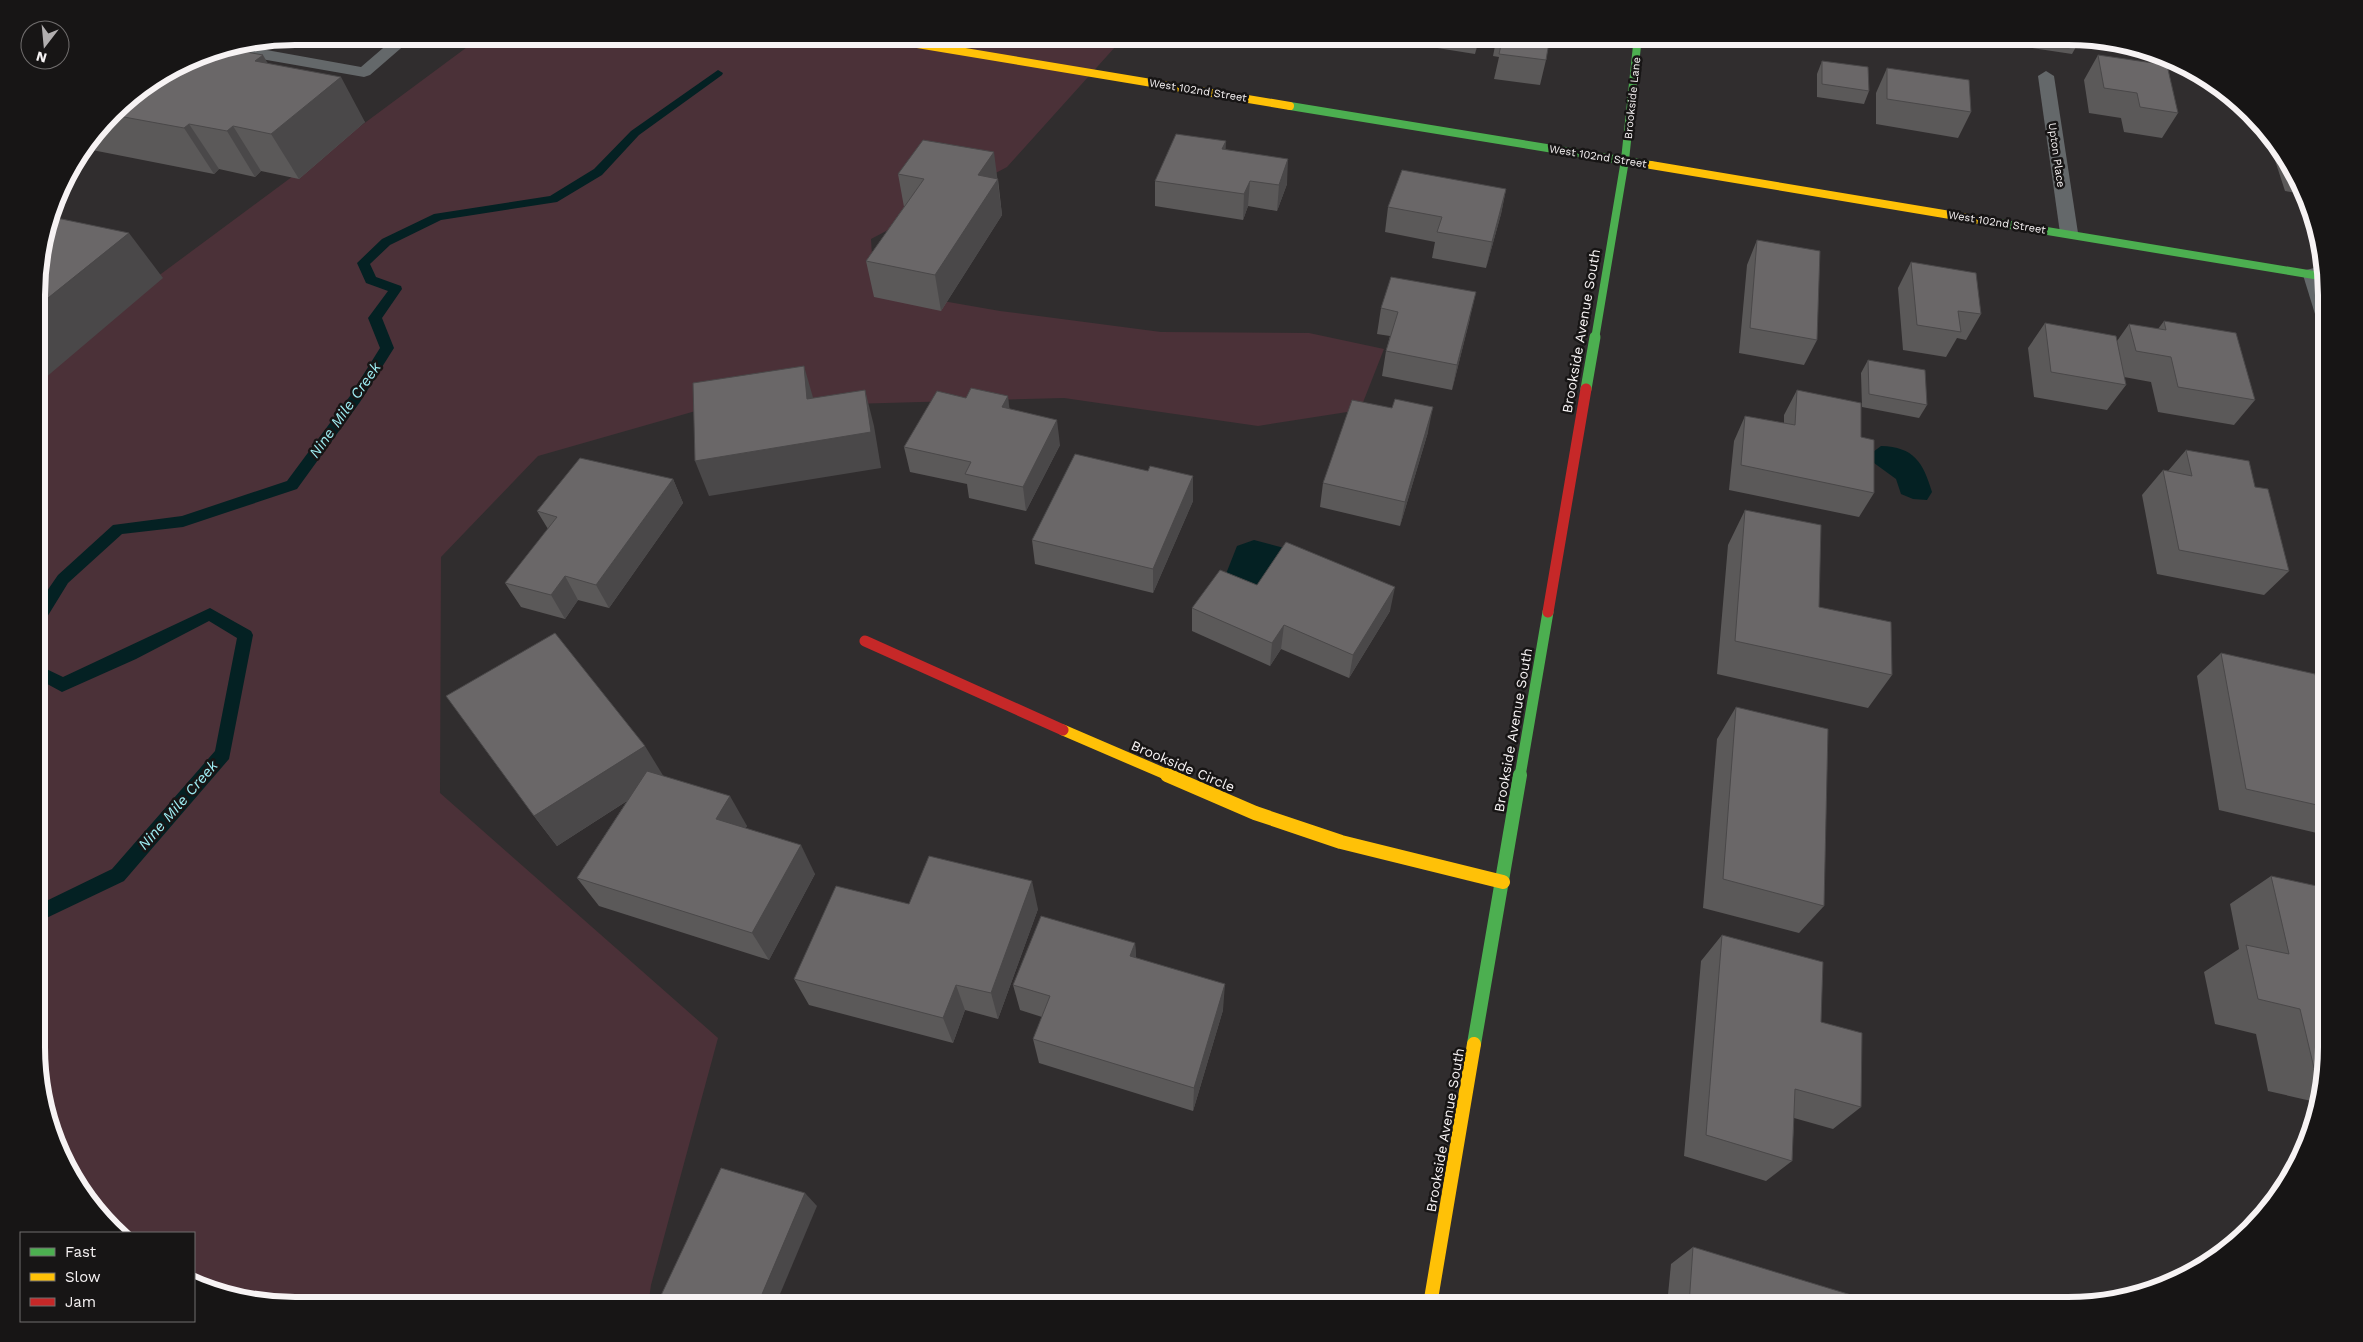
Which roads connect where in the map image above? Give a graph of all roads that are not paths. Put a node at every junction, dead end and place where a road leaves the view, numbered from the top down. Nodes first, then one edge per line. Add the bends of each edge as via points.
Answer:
1 (396, 45) edge
2 (924, 45) edge
3 (1637, 45) edge
4 (243, 51) edge
5 (2046, 76) dead end
6 (1625, 160) junction
7 (2069, 233) junction
8 (2317, 275) edge
9 (865, 641) dead end
10 (1503, 882) junction
11 (1431, 1297) edge

1 - 4 lane via 364,72
2 - 6 street, West 102nd Street
3 - 6 street, Brookside Lane
5 - 7 lane, Upton Place
6 - 7 street, West 102nd Street
6 - 10 street, Brookside Avenue South
7 - 8 street, West 102nd Street
9 - 10 street, Brookside Circle via 1255,813 1341,842
10 - 11 street, Brookside Avenue South

